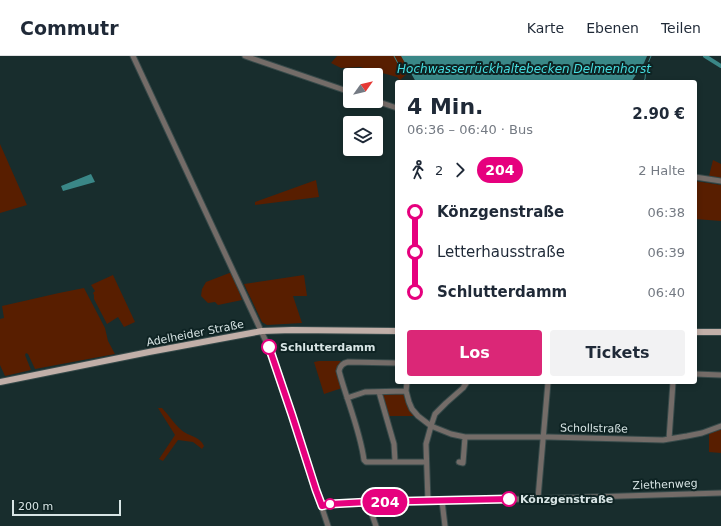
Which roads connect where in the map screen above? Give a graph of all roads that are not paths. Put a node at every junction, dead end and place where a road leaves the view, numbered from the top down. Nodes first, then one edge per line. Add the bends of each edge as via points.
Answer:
1 (133, 56) edge
2 (245, 56) edge
3 (343, 90) edge
4 (383, 103) edge
5 (395, 107) edge
6 (697, 177) edge
7 (721, 181) edge
8 (262, 331) junction
9 (395, 331) edge
10 (697, 332) edge
11 (721, 332) edge
12 (395, 363) edge
13 (697, 374) edge
14 (721, 375) edge
15 (0, 382) edge
16 (407, 384) edge
17 (466, 384) edge
18 (548, 384) edge
19 (673, 384) edge
20 (406, 391) junction
21 (379, 392) junction
22 (347, 398) junction
23 (431, 426) junction
24 (721, 426) edge
25 (465, 437) junction
26 (543, 437) junction
27 (669, 439) junction
28 (395, 461) junction
29 (426, 462) junction
30 (463, 463) dead end
31 (721, 493) edge
32 (538, 498) junction
33 (442, 501) junction
34 (368, 502) junction
35 (428, 502) junction
36 (322, 506) junction
37 (328, 526) edge
38 (376, 526) edge
39 (445, 526) edge

1 - 8 street
2 - 3 street
4 - 5 street
6 - 7 street
8 - 9 main road, Adelheider Straße
8 - 15 main road, Adelheider Straße
8 - 36 street via 278,371
10 - 11 main road
12 - 22 street via 348,362 340,366 339,371
13 - 14 street
16 - 20 street
17 - 23 street via 436,414
18 - 26 street
19 - 27 street
20 - 21 street
20 - 23 street, Schollstraße via 412,408
21 - 22 street via 365,392
21 - 28 street via 394,444
22 - 28 street via 364,460
23 - 25 street, Schollstraße
23 - 29 street via 426,444
24 - 27 street, Schollstraße via 702,433
25 - 26 street, Schollstraße
25 - 30 street
26 - 27 street, Schollstraße
26 - 32 street
28 - 29 street
29 - 35 street
31 - 32 street, Ziethenweg
32 - 33 street, Ziethenweg
33 - 35 street, Ziethenweg
33 - 39 street
34 - 35 street, Ziethenweg
34 - 36 street, Ziethenweg
34 - 38 street
36 - 37 street

